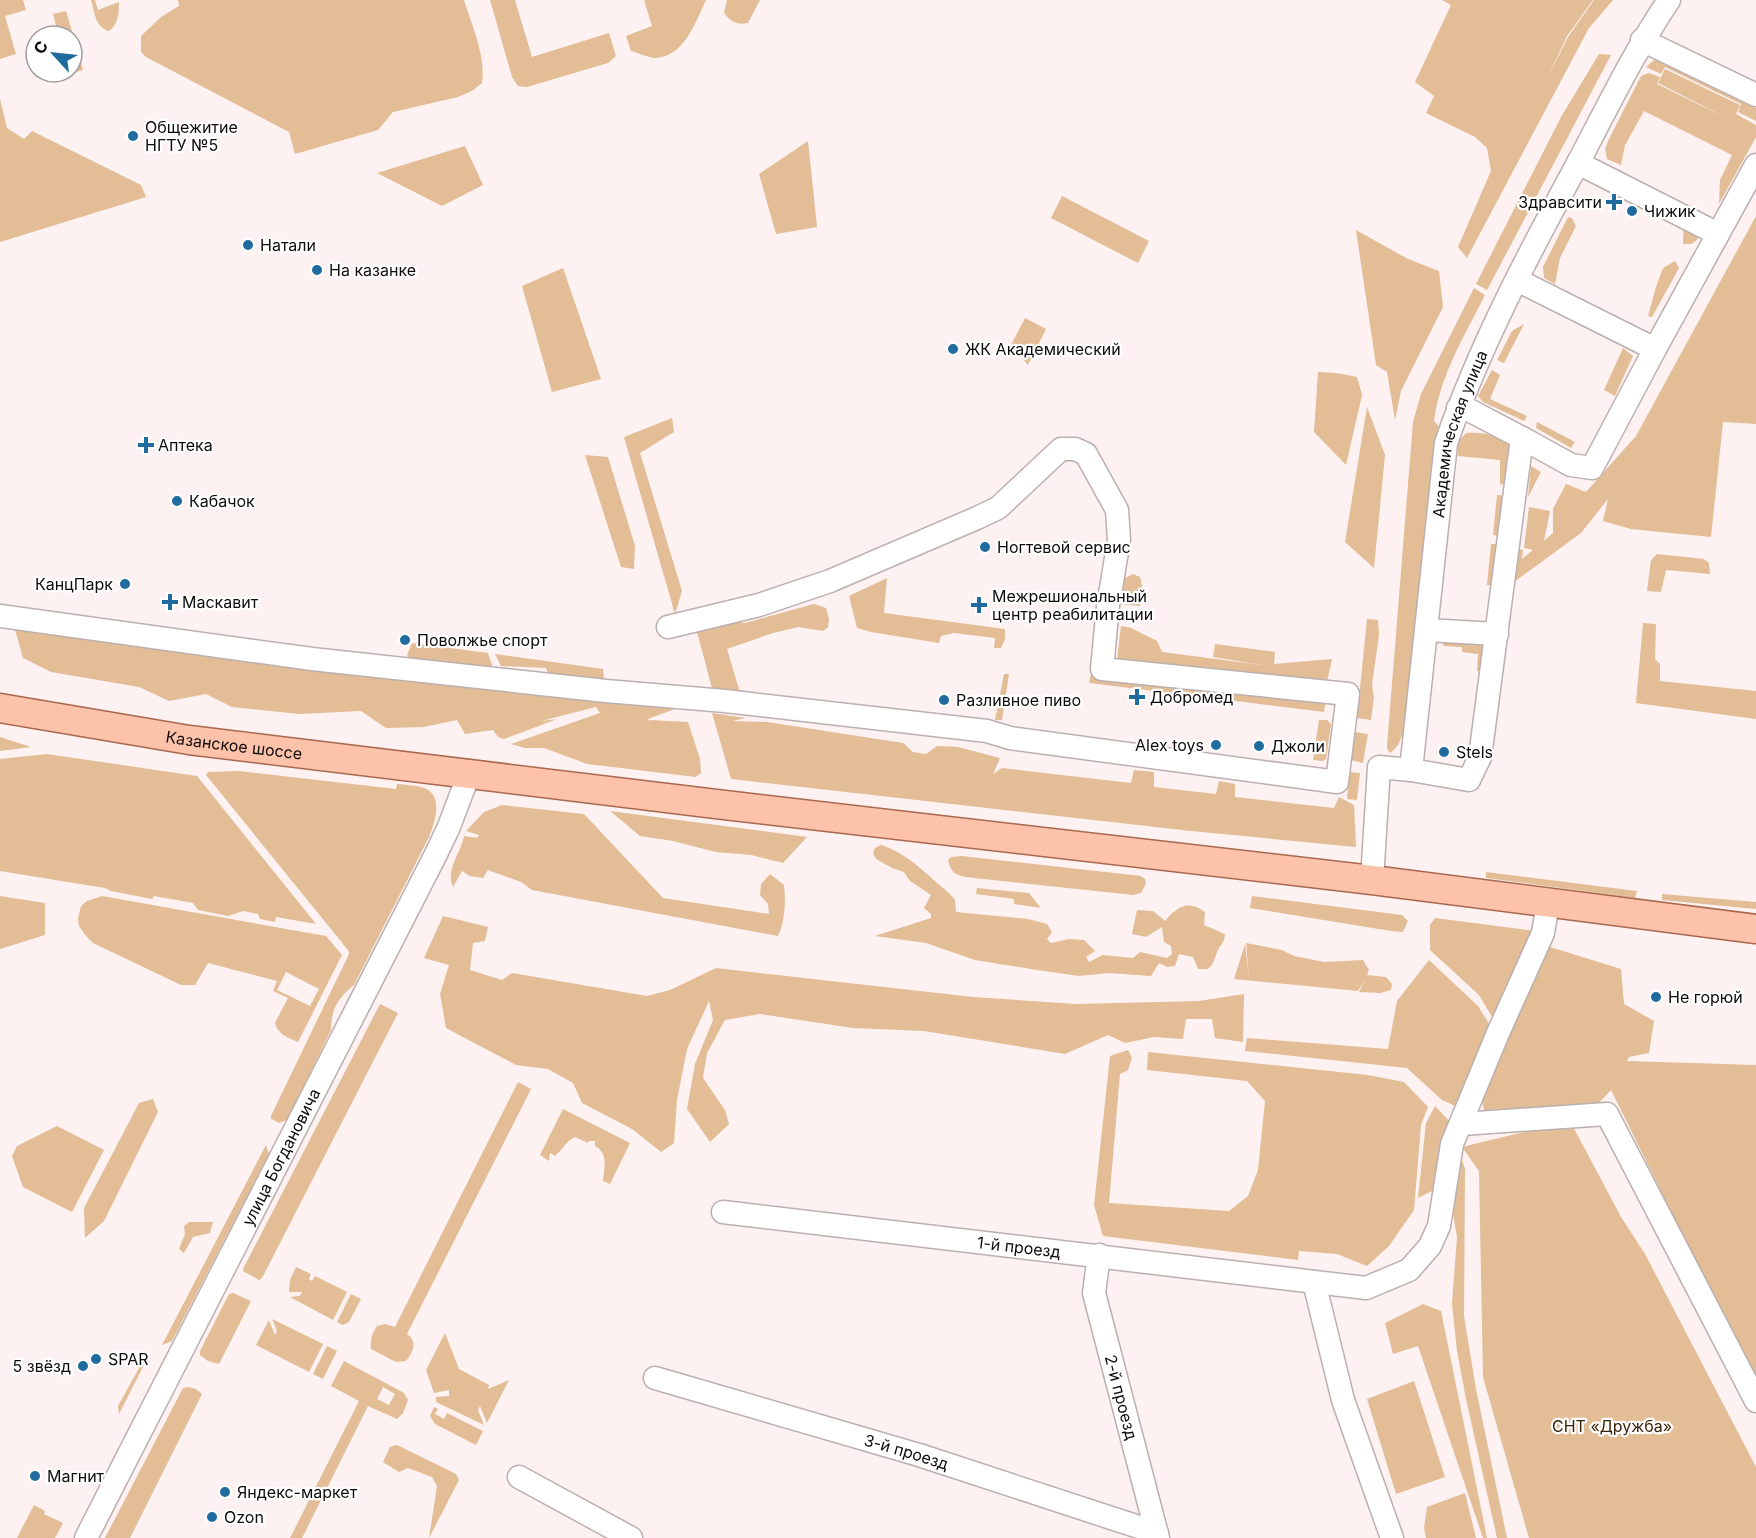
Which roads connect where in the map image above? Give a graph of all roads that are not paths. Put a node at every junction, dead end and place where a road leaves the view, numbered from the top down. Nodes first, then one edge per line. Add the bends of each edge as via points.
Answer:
1 (1669, 0) edge
2 (1642, 40) junction
3 (1756, 96) edge
4 (1578, 163) junction
5 (1755, 168) edge
6 (1718, 234) junction
7 (1517, 280) junction
8 (1655, 349) junction
9 (1458, 408) junction
10 (1522, 438) junction
11 (0, 616) edge
12 (668, 627) dead end
13 (1426, 630) junction
14 (1497, 634) junction
15 (0, 708) edge
16 (1411, 770) junction
17 (469, 774) junction
18 (1372, 880) junction
19 (1548, 903) junction
20 (1756, 928) edge
21 (1461, 1124) junction
22 (723, 1212) dead end
23 (1098, 1255) junction
24 (1314, 1282) junction
25 (655, 1378) dead end
26 (1756, 1401) edge
27 (519, 1477) dead end
28 (1158, 1535) edge
29 (86, 1538) edge
30 (631, 1538) edge
31 (1392, 1538) edge

1 - 2 street, Академическая улица
2 - 3 street
2 - 4 street, Академическая улица
4 - 6 street
4 - 7 street, Академическая улица
5 - 6 street
6 - 8 street
7 - 8 street
7 - 9 street, Академическая улица
8 - 10 street via 1592,468 1571,465
9 - 10 street
9 - 13 street, Академическая улица via 1446,442
10 - 14 street
11 - 12 street via 312,659 987,731 1010,738 1337,782 1348,694 1102,669 1119,540 1117,510 1086,454 1075,449 1061,449 998,508 977,518 830,582 759,605
13 - 14 street
13 - 16 street, Академическая улица
14 - 16 street via 1480,757 1469,780
15 - 17 main road, Казанское шоссе via 189,740
16 - 18 street via 1379,767
17 - 18 main road, Казанское шоссе
17 - 29 street, улица Богдановича via 431,864
18 - 19 main road, Казанское шоссе
19 - 20 main road, Казанское шоссе
19 - 21 street via 1543,933
21 - 24 street, 1-й проезд via 1452,1144 1439,1227 1430,1246 1409,1270 1366,1288
21 - 26 street via 1608,1114
22 - 23 street, 1-й проезд
23 - 24 street, 1-й проезд
23 - 28 street, 2-й проезд via 1094,1293
24 - 31 street via 1343,1400
25 - 28 street, 3-й проезд via 919,1455
27 - 30 street

